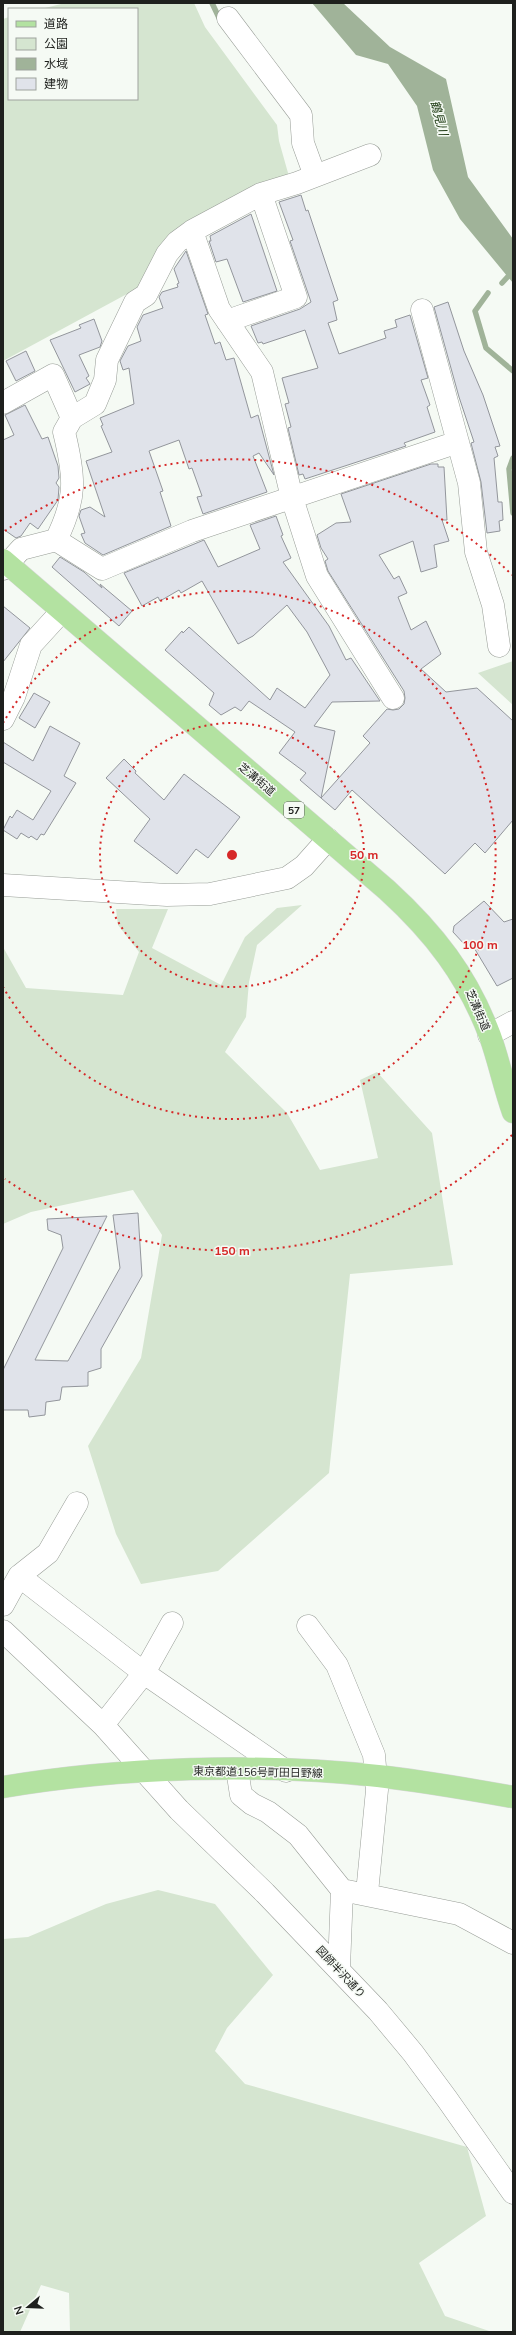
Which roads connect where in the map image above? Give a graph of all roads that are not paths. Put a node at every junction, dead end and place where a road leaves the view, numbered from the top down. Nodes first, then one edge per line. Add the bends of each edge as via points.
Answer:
1 (228, 18) dead end
2 (370, 155) dead end
3 (315, 176) junction
4 (261, 194) junction
5 (192, 231) junction
6 (422, 310) dead end
7 (227, 321) junction
8 (3, 403) edge
9 (72, 418) junction
10 (458, 442) junction
11 (292, 498) junction
12 (56, 540) junction
13 (5, 564) edge
14 (62, 611) junction
15 (499, 646) dead end
16 (394, 698) dead end
17 (3, 719) edge
18 (328, 839) junction
19 (3, 885) edge
20 (513, 1022) edge
21 (489, 1035) junction
22 (513, 1112) edge
23 (77, 1503) dead end
24 (19, 1576) junction
25 (3, 1605) edge
26 (172, 1623) dead end
27 (308, 1626) dead end
28 (3, 1631) edge
29 (144, 1672) junction
30 (103, 1725) junction
31 (237, 1770) junction
32 (286, 1770) junction
33 (145, 1772) junction
34 (377, 1776) junction
35 (3, 1787) edge
36 (513, 1797) edge
37 (342, 1890) junction
38 (367, 1893) junction
39 (513, 1943) edge
40 (339, 1968) junction
41 (513, 2193) edge

1 - 3 street via 301,115 303,143
2 - 3 street
3 - 4 street
4 - 5 street
4 - 7 street via 296,297
5 - 7 street via 219,309
5 - 9 street via 177,242 167,254 146,295 135,302 106,360 105,380 95,404
6 - 10 street
7 - 11 street via 262,372
8 - 9 street via 53,375
9 - 12 street via 64,432 69,453 72,496 68,516
10 - 11 street
10 - 15 street via 469,483 476,552 494,604
11 - 12 street via 192,531 102,569
11 - 16 street via 317,576
12 - 13 street via 21,549
13 - 14 main road, 芝溝街道 / 57
14 - 17 street via 31,645 14,697
14 - 18 main road, 芝溝街道 / 57
18 - 19 street via 304,866 286,878 210,894 167,895
18 - 21 main road, 芝溝街道 / 57 via 408,909 439,943 463,976
20 - 21 street
21 - 22 main road, 芝溝街道 / 57
23 - 24 street via 48,1553
24 - 25 street
24 - 29 street
26 - 29 street
27 - 34 street via 338,1665 374,1755
28 - 30 street, 図師半沢通り
29 - 30 street
29 - 32 street
30 - 33 street, 図師半沢通り
31 - 32 main road, 東京都道156号町田日野線
31 - 33 main road, 東京都道156号町田日野線
31 - 37 street via 241,1794 298,1836
32 - 34 main road, 東京都道156号町田日野線
33 - 35 main road, 東京都道156号町田日野線
33 - 40 street, 図師半沢通り via 179,1810
34 - 36 main road, 東京都道156号町田日野線
34 - 38 street
37 - 38 street
37 - 40 street
38 - 39 street via 459,1914
40 - 41 street, 図師半沢通り via 413,2053

